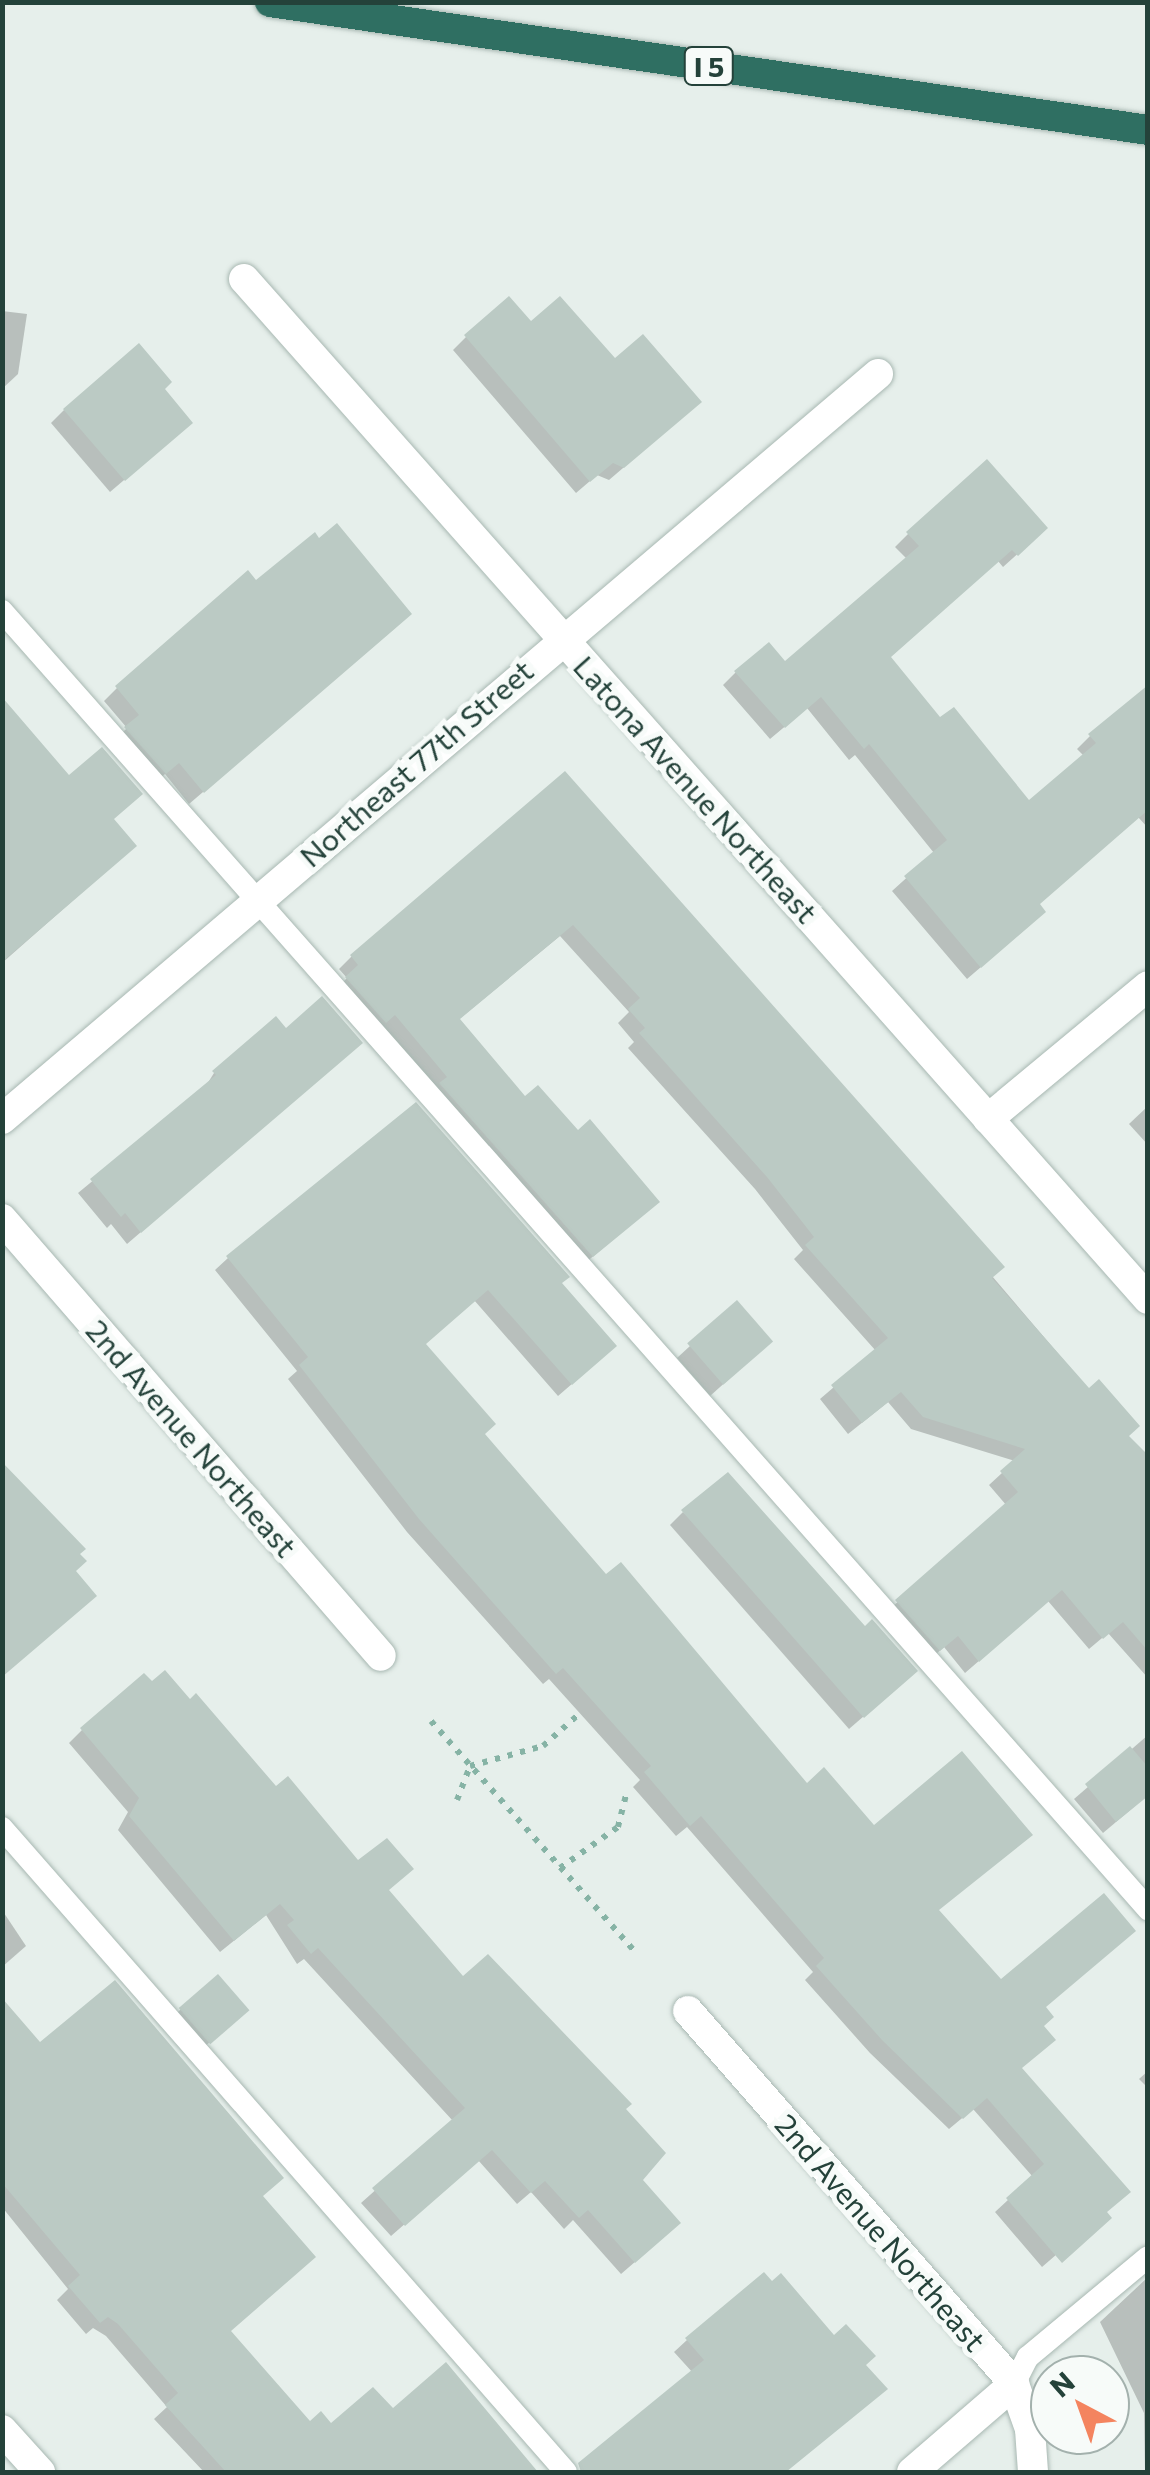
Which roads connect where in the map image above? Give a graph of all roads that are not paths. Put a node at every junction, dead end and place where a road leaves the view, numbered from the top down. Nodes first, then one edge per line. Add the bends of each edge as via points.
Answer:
1 (270, 2) edge
2 (1148, 130) edge
3 (244, 279) dead end
4 (878, 374) dead end
5 (2, 611) edge
6 (562, 638) junction
7 (254, 902) junction
8 (1148, 986) edge
9 (2, 1118) edge
10 (988, 1119) junction
11 (2, 1219) edge
12 (1148, 1298) edge
13 (382, 1656) dead end
14 (2, 1828) edge
15 (1148, 1909) edge
16 (688, 2011) dead end
17 (1148, 2257) edge
18 (1014, 2384) junction
19 (2, 2430) edge
20 (40, 2472) edge
21 (566, 2472) edge
22 (912, 2472) edge
23 (1033, 2472) edge

1 - 2 highway, I 5
3 - 6 street, Latona Avenue Northeast
4 - 6 street, Northeast 77th Street
5 - 7 lane
6 - 7 street, Northeast 77th Street
6 - 10 street, Latona Avenue Northeast
7 - 9 street, Northeast 77th Street
7 - 15 lane
8 - 10 street
10 - 12 street, Latona Avenue Northeast
11 - 13 street, 2nd Avenue Northeast
14 - 21 lane
16 - 18 street, 2nd Avenue Northeast
17 - 18 lane via 1028,2356
18 - 22 street
18 - 23 street, 2nd Avenue Northeast via 1030,2429
19 - 20 street

